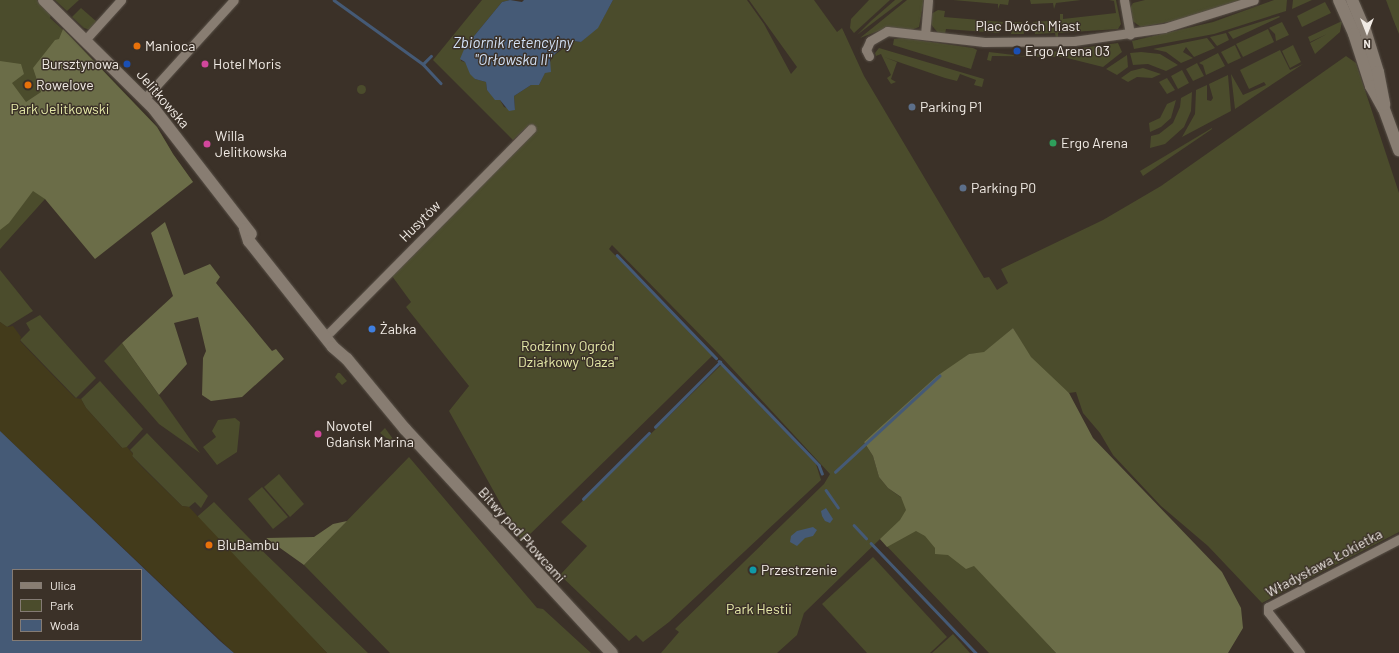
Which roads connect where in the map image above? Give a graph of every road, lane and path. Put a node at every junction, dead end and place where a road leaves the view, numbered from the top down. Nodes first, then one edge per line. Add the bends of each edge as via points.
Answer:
1 (44, 0) edge
2 (121, 0) edge
3 (234, 0) edge
4 (928, 0) edge
5 (1254, 0) edge
6 (1339, 0) edge
7 (1352, 0) edge
8 (1127, 1) edge
9 (1130, 34) junction
10 (925, 35) junction
11 (85, 40) junction
12 (869, 56) dead end
13 (145, 98) junction
14 (1384, 109) junction
15 (531, 129) dead end
16 (1399, 150) edge
17 (245, 229) junction
18 (330, 332) junction
19 (347, 359) junction
20 (420, 445) joint
21 (1399, 539) edge
22 (604, 643) junction
23 (612, 653) edge
24 (620, 653) edge
25 (1300, 653) edge

1 - 11 street, Jelitkowska
2 - 11 street
3 - 13 street
4 - 10 street
5 - 9 street, Plac Dwóch Miast via 1183,23
6 - 14 street via 1354,34 1371,86
7 - 14 street via 1380,77
8 - 9 street
9 - 10 street, Plac Dwóch Miast via 1074,41 1016,43
10 - 12 street, Plac Dwóch Miast via 895,30 880,33 870,41 866,50
11 - 13 street, Jelitkowska
13 - 17 street, Jelitkowska
14 - 16 street
15 - 18 street, Husytów
17 - 18 street, Jelitkowska
17 - 19 street, Jelitkowska via 249,241 328,341
18 - 19 street, Jelitkowska via 345,351
19 - 20 street, Jelitkowska
20 - 22 street, Bitwy pod Płowcami via 577,617
21 - 25 street, Władysława Łokietka via 1268,607 1268,612
22 - 23 street, Bitwy pod Płowcami
22 - 24 street, Bitwy pod Płowcami

